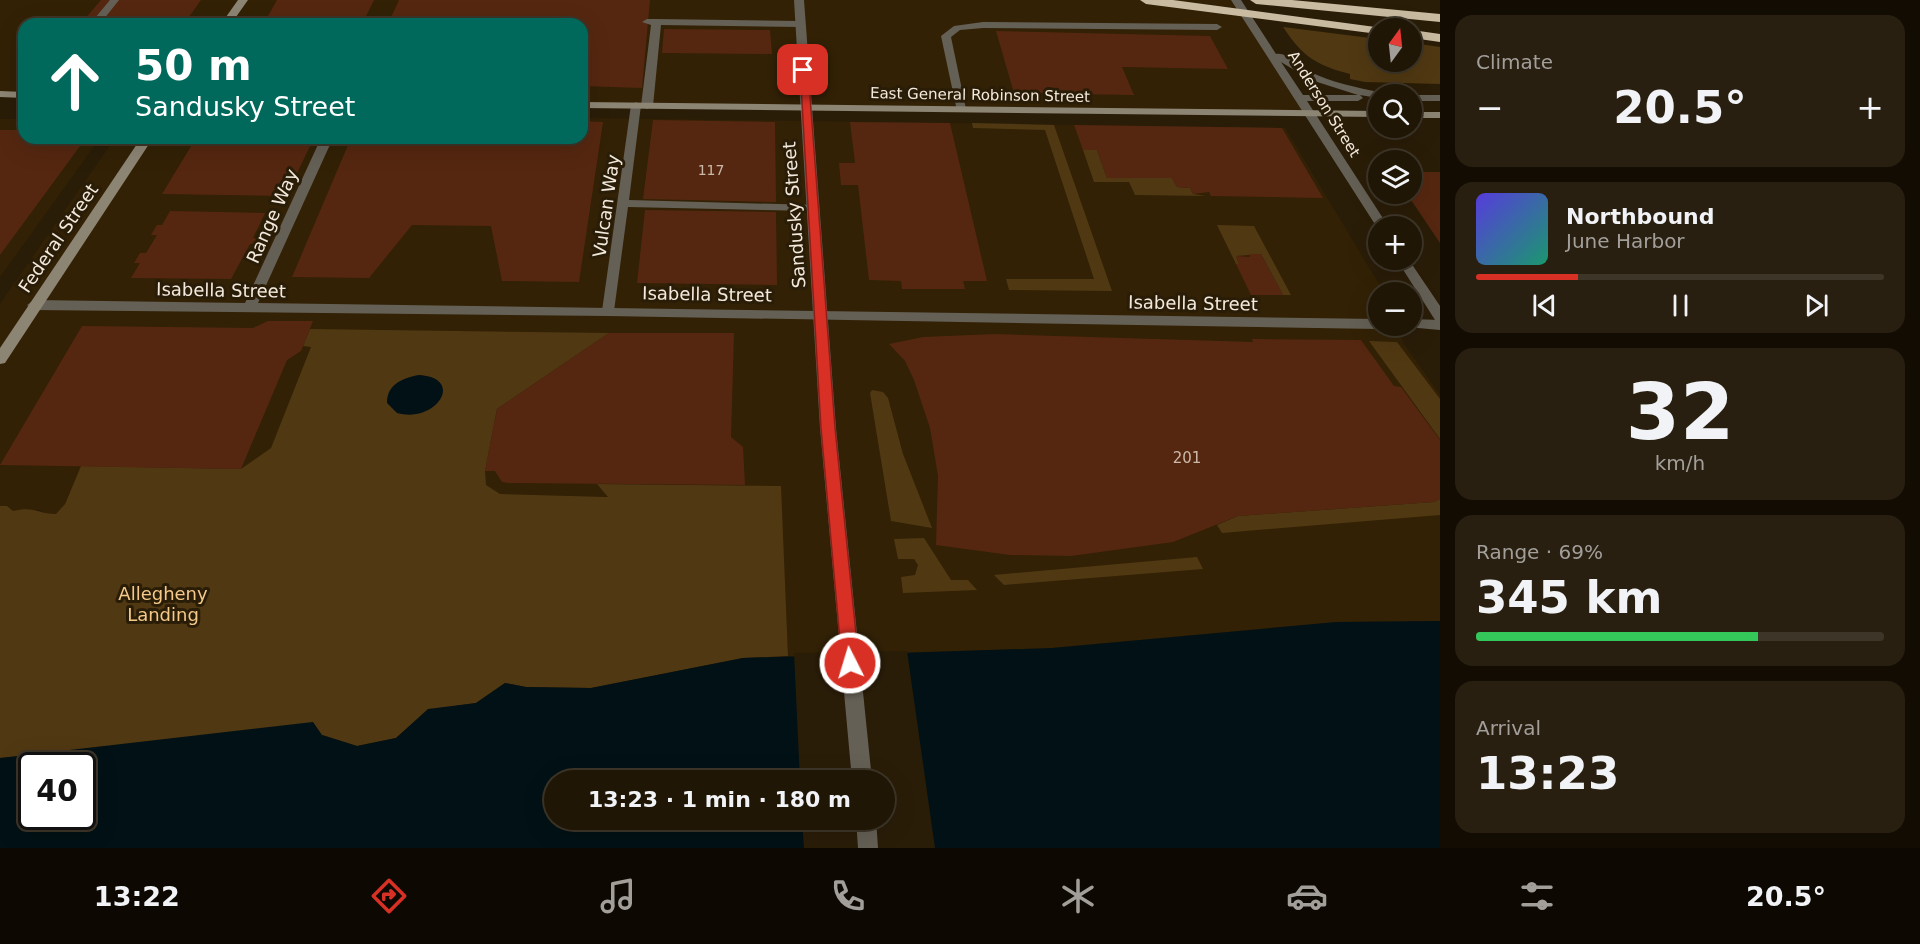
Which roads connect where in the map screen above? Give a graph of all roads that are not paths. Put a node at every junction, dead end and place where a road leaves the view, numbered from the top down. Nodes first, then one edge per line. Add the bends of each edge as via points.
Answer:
1 (115, 0) edge
2 (243, 0) edge
3 (799, 0) edge
4 (1146, 0) edge
5 (1236, 0) edge
6 (1256, 0) edge
7 (100, 18) edge
8 (230, 18) edge
9 (1440, 18) edge
10 (800, 24) junction
11 (1217, 27) dead end
12 (1368, 29) edge
13 (1270, 50) junction
14 (0, 94) edge
15 (1368, 94) edge
16 (18, 95) edge
17 (1368, 96) edge
18 (1301, 98) junction
19 (1422, 98) edge
20 (1440, 98) edge
21 (588, 105) edge
22 (642, 105) junction
23 (805, 107) junction
24 (960, 109) junction
25 (1309, 114) junction
26 (1368, 114) edge
27 (1422, 115) edge
28 (1440, 115) edge
29 (143, 144) edge
30 (324, 144) edge
31 (623, 203) junction
32 (813, 208) junction
33 (1375, 216) edge
34 (1409, 270) edge
35 (34, 305) junction
36 (249, 308) junction
37 (608, 311) junction
38 (820, 315) junction
39 (1440, 317) edge
40 (1368, 324) edge
41 (1422, 324) edge
42 (1440, 325) edge
43 (0, 359) edge
44 (861, 770) edge
45 (867, 830) edge
46 (868, 848) edge

1 - 7 lane
2 - 8 main road
3 - 10 street, Sandusky Street
4 - 12 highway
5 - 13 street, Anderson Street
6 - 9 highway
10 - 22 street, Vulcan Way via 652,22
10 - 23 street, Sandusky Street
11 - 24 lane via 983,25 951,30 946,43
13 - 15 street via 1308,76
13 - 18 street, Anderson Street
14 - 16 main road
17 - 18 street
18 - 25 street, Anderson Street
19 - 20 street
21 - 22 main road, East General Robinson Street
22 - 23 main road, East General Robinson Street
22 - 31 lane, Vulcan Way
23 - 24 main road, East General Robinson Street
23 - 32 street, Sandusky Street
24 - 25 main road, East General Robinson Street
25 - 26 main road, East General Robinson Street
25 - 33 street, Anderson Street
27 - 28 main road
29 - 35 main road, Federal Street
30 - 36 street, Range Way
31 - 32 lane
31 - 37 lane, Vulcan Way
32 - 38 street, Sandusky Street
34 - 39 street
35 - 36 street, Isabella Street
35 - 43 main road, Federal Street
36 - 37 street, Isabella Street
37 - 38 street, Isabella Street
38 - 40 street, Isabella Street
38 - 44 street, Sandusky Street
41 - 42 street
45 - 46 street

